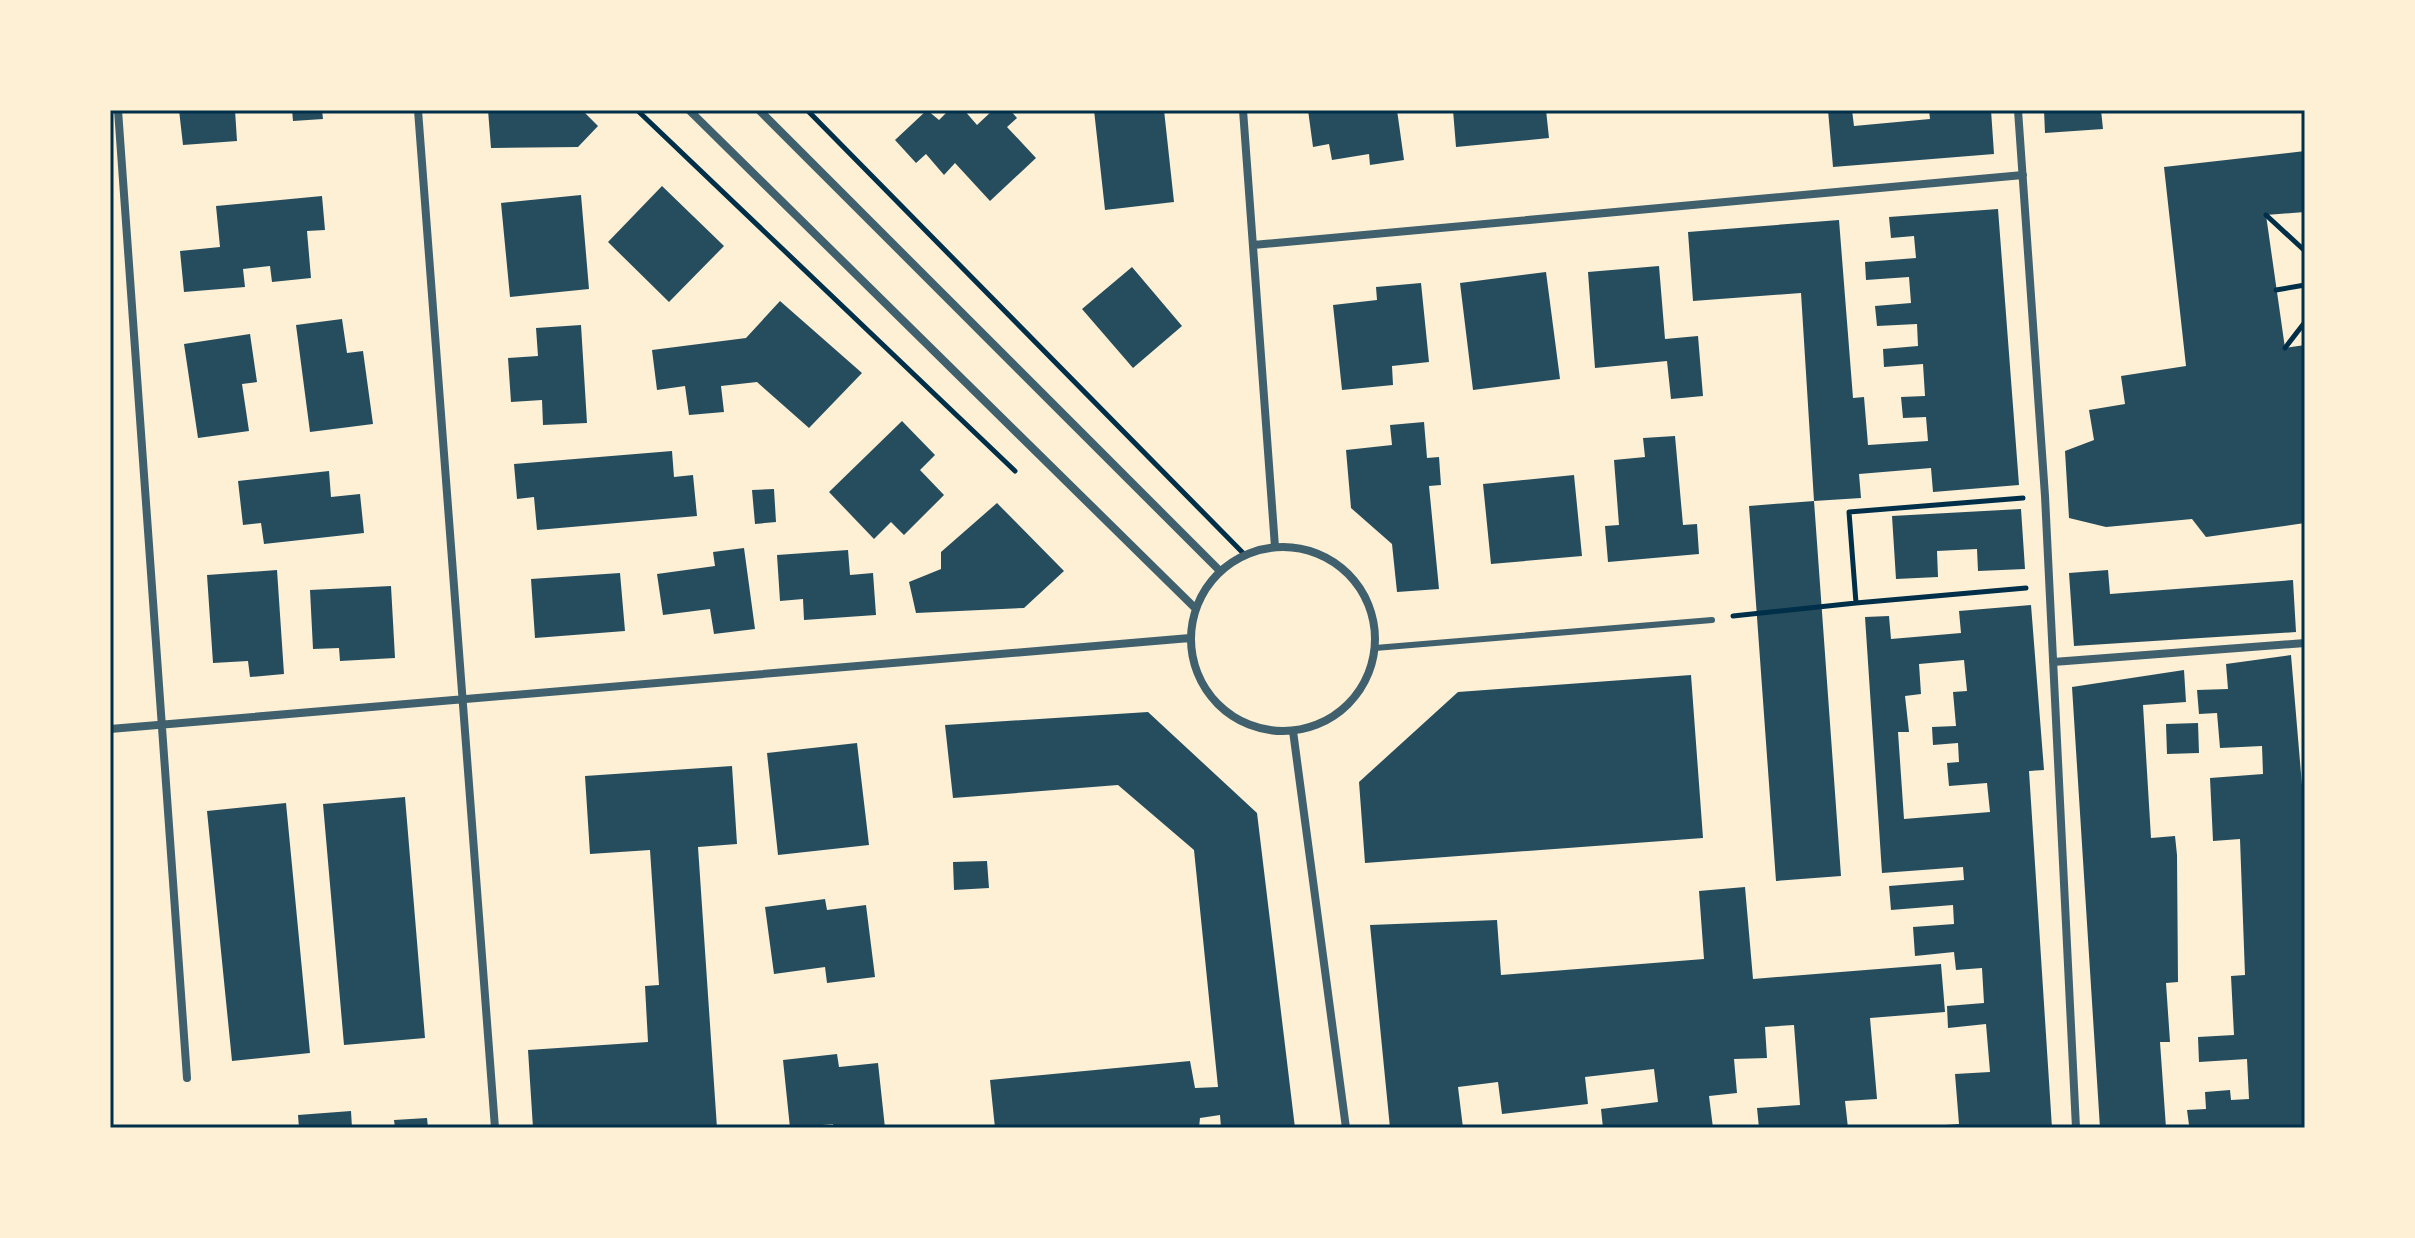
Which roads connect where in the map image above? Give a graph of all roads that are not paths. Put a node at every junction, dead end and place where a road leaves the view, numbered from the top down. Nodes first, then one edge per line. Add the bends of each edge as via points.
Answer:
1 (118, 110) edge
2 (418, 110) edge
3 (689, 110) edge
4 (759, 110) edge
5 (1243, 110) edge
6 (2018, 110) edge
7 (2023, 175) junction
8 (1253, 245) junction
9 (1275, 547) junction
10 (1220, 571) junction
11 (1195, 608) junction
12 (1712, 620) dead end
13 (1190, 638) junction
14 (2305, 643) edge
15 (1375, 648) junction
16 (2053, 662) junction
17 (463, 700) junction
18 (161, 725) junction
19 (110, 729) edge
20 (1293, 731) junction
21 (187, 1078) dead end
22 (495, 1128) edge
23 (1346, 1128) edge
24 (2076, 1128) edge

1 - 18 street
2 - 17 street
3 - 11 street
4 - 10 street
5 - 8 street
6 - 7 street
7 - 8 street
7 - 16 street
8 - 9 street
9 - 10 street via 1245,555
9 - 15 street via 1301,548 1348,574 1365,595 1374,621
10 - 11 street
11 - 13 street
12 - 15 lane
13 - 17 street
13 - 20 street via 1195,669 1210,696 1233,717 1262,729
14 - 16 street
15 - 20 street via 1367,678 1349,703 1324,722
16 - 24 street
17 - 18 street
17 - 22 street
18 - 19 street
18 - 21 street
20 - 23 street

